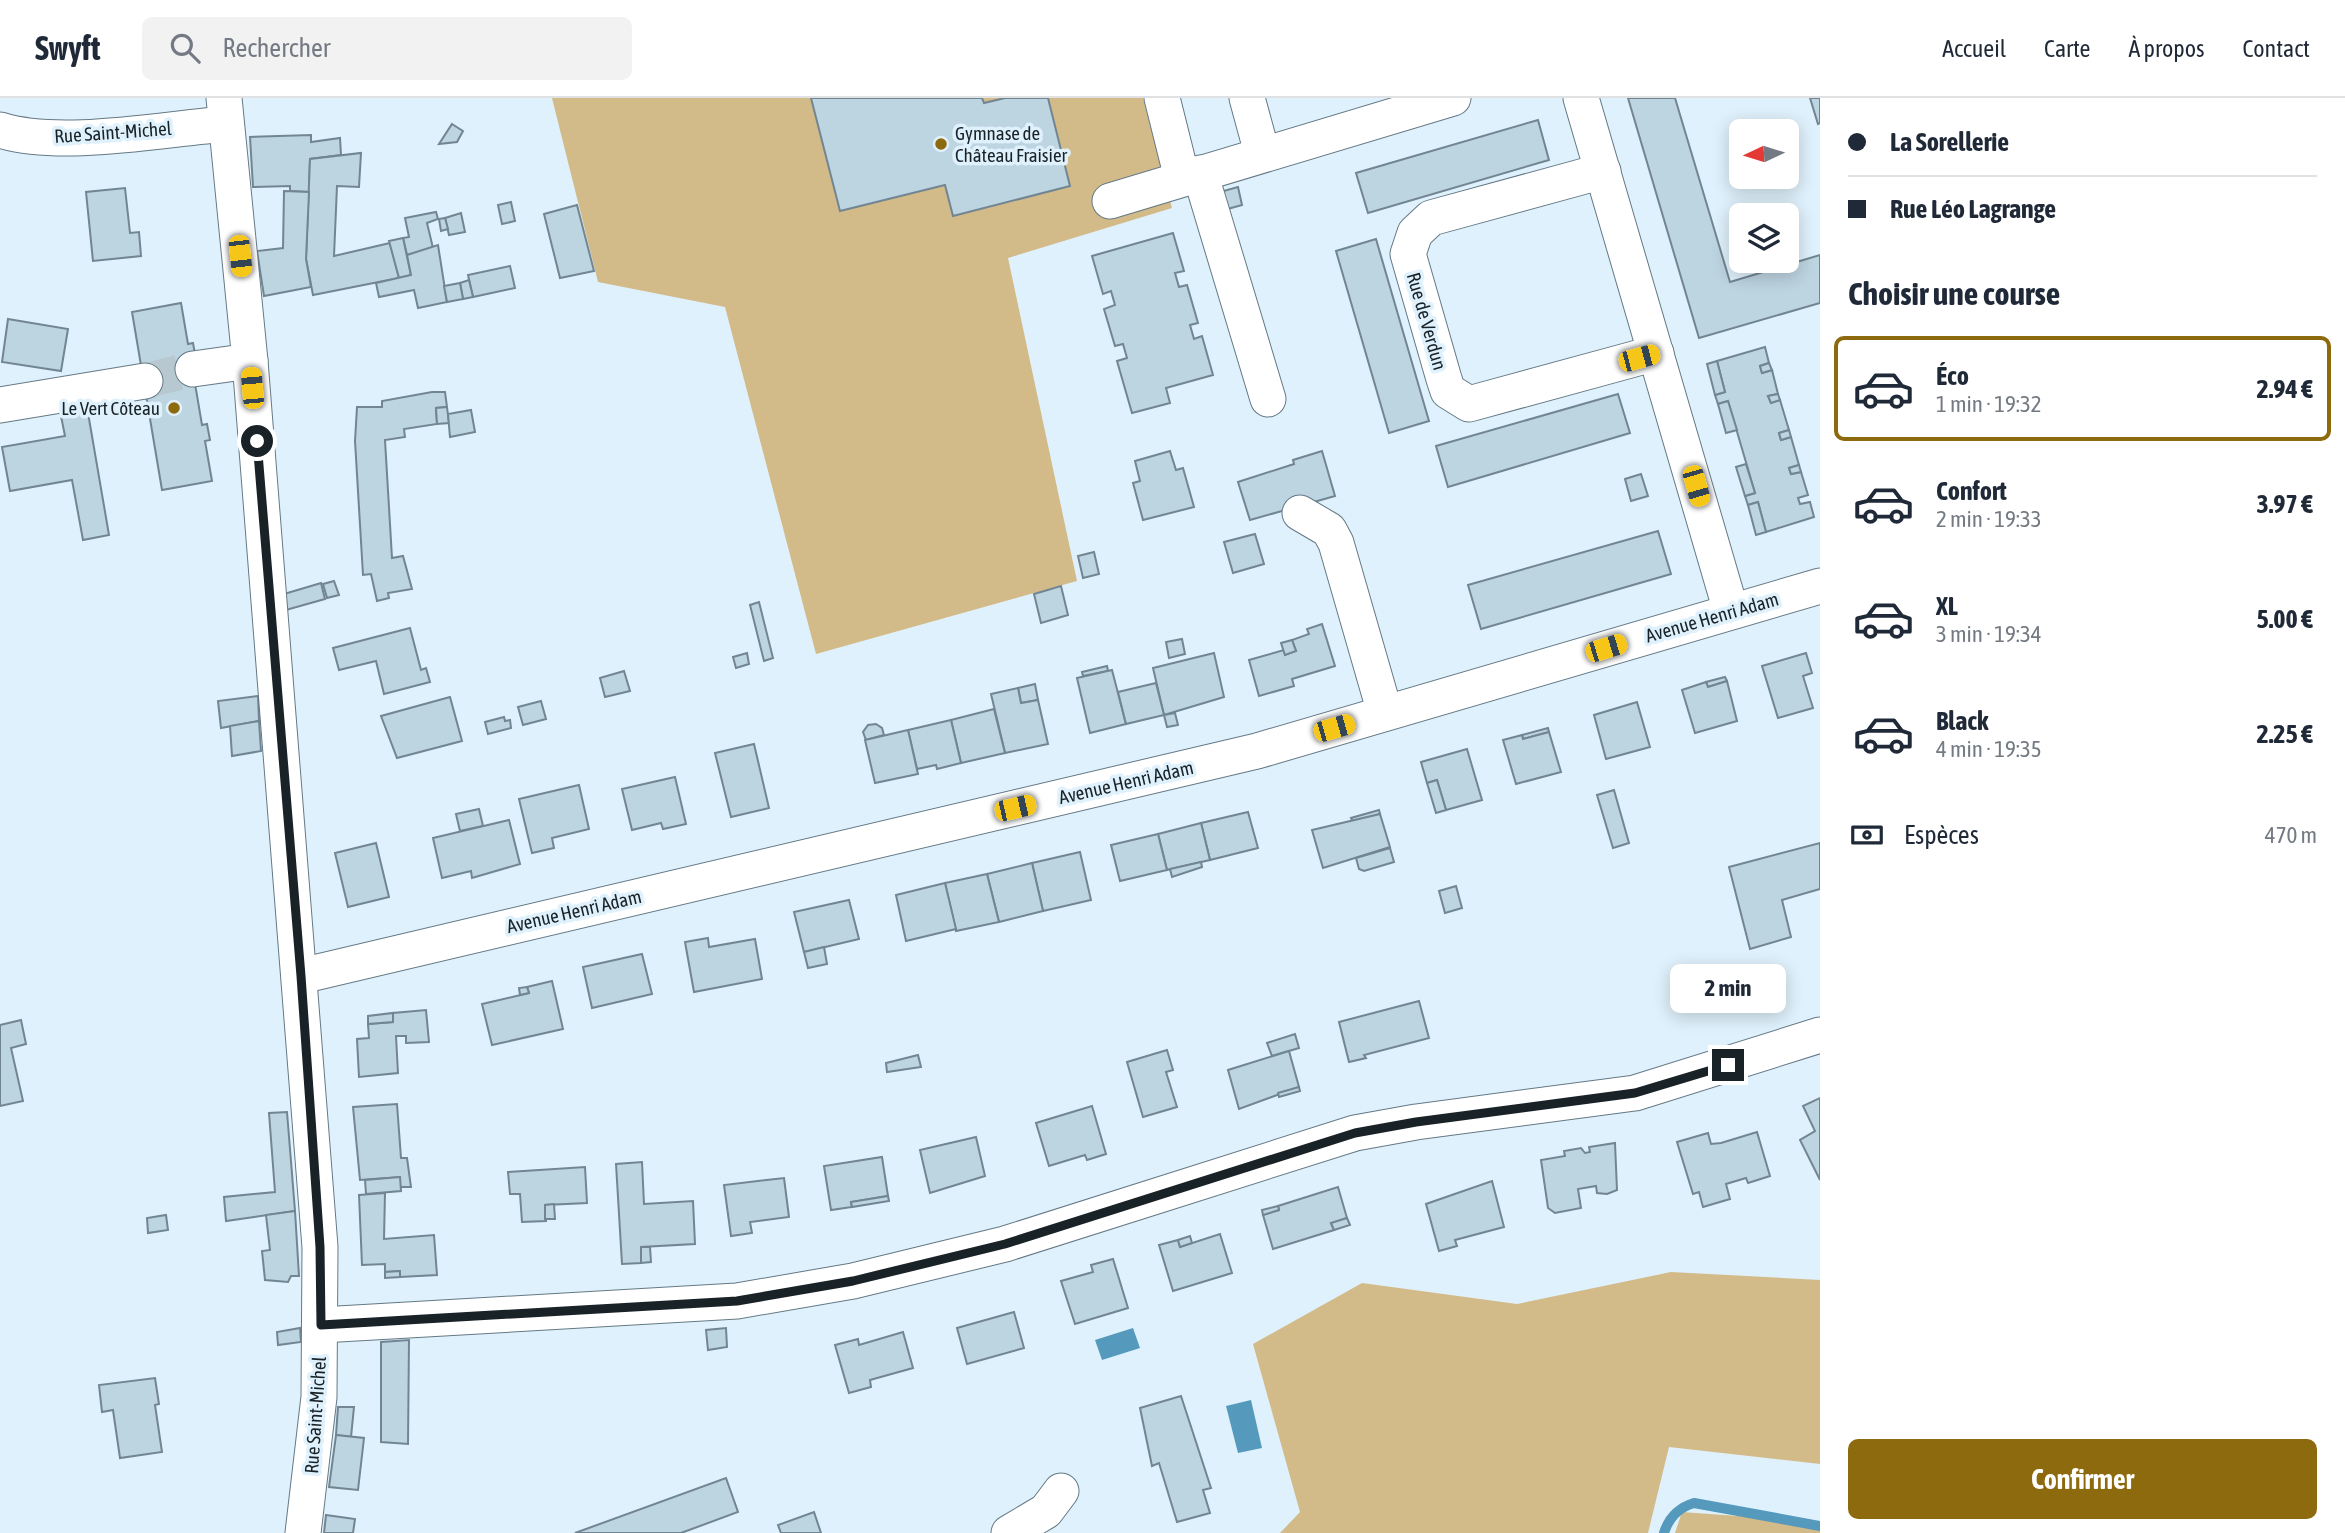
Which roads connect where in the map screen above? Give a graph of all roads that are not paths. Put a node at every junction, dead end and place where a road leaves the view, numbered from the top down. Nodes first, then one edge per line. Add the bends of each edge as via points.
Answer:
1 (1162, 98) edge
2 (1247, 98) edge
3 (1453, 98) edge
4 (1581, 98) edge
5 (225, 111) edge
6 (0, 130) edge
7 (1262, 153) junction
8 (1603, 172) junction
9 (1191, 175) junction
10 (1110, 201) dead end
11 (1657, 353) junction
12 (250, 361) junction
13 (193, 369) tunnel mouth
14 (145, 380) tunnel mouth
15 (1268, 400) dead end
16 (0, 405) edge
17 (1300, 513) dead end
18 (1820, 586) edge
19 (1731, 611) junction
20 (1385, 713) junction
21 (301, 976) junction
22 (1820, 1035) edge
23 (321, 1325) junction
24 (1061, 1492) dead end
25 (303, 1533) edge
26 (1009, 1533) edge

1 - 9 street
2 - 7 street
3 - 7 street
4 - 8 street
5 - 6 street, Rue Saint-Michel via 75,137
5 - 12 street, Rue Saint-Michel
7 - 9 street
8 - 11 street
8 - 11 street, Rue de Verdun via 1431,218 1415,233 1408,254 1444,379 1448,391 1469,404
9 - 10 street
9 - 15 street
11 - 19 street
12 - 13 street
12 - 21 street, Rue Saint-Michel
14 - 16 street
17 - 20 street via 1329,530 1336,543
18 - 19 street, Avenue Henri Adam
19 - 20 street, Avenue Henri Adam
20 - 21 street, Avenue Henri Adam via 1257,751
21 - 23 street, Rue Saint-Michel
22 - 23 street via 1635,1093 1355,1133 1005,1244 809,1290 723,1302
23 - 25 street, Rue Saint-Michel via 313,1462
24 - 26 street via 1046,1511

